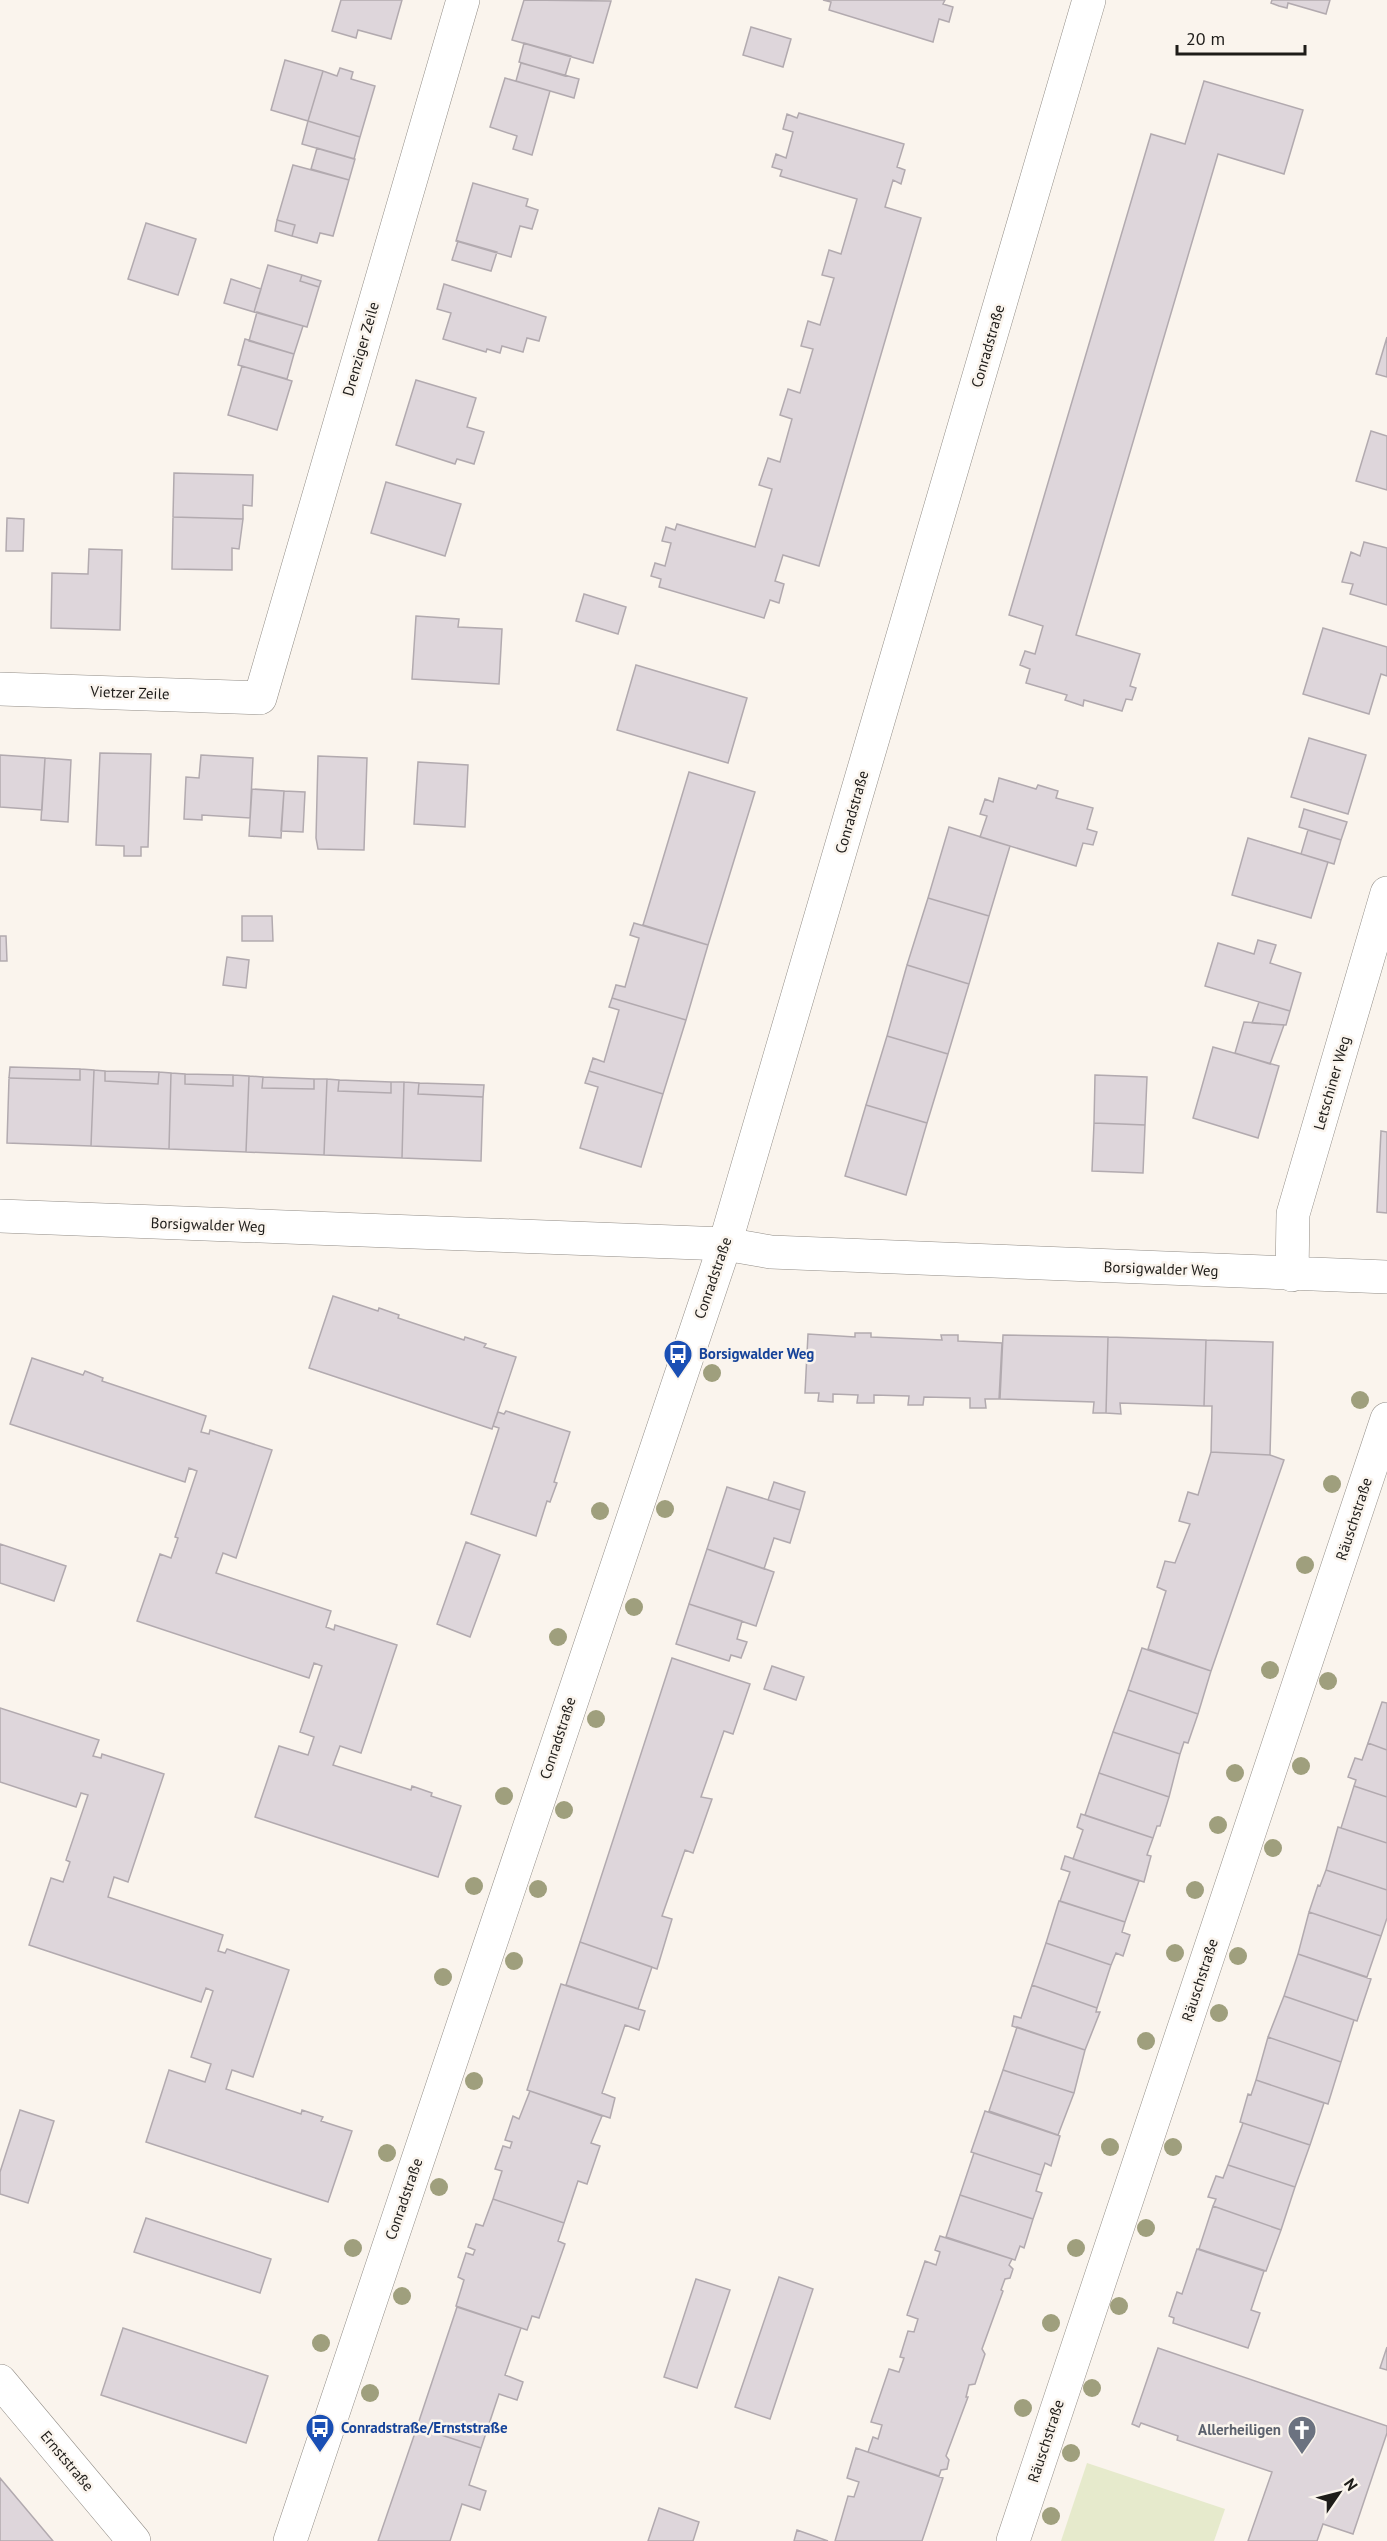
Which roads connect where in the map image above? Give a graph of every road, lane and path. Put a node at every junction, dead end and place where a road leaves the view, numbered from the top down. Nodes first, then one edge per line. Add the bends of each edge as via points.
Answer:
1 (463, 0) edge
2 (1089, 0) edge
3 (0, 688) edge
4 (260, 698) joint
5 (1387, 893) edge
6 (2, 1222) edge
7 (725, 1245) junction
8 (1292, 1275) junction
9 (1387, 1277) edge
10 (1387, 1419) edge
11 (0, 2381) edge
12 (134, 2541) edge
13 (290, 2541) edge
14 (1013, 2541) edge

1 - 4 street, Drenziger Zeile
2 - 7 street, Conradstraße
3 - 4 street, Vietzer Zeile
5 - 8 street, Letschiner Weg via 1293,1214
6 - 7 street, Borsigwalder Weg
7 - 8 street, Borsigwalder Weg via 771,1252
7 - 13 street, Conradstraße
8 - 9 street, Borsigwalder Weg
10 - 14 street, Räuschstraße
11 - 12 street, Ernststraße

